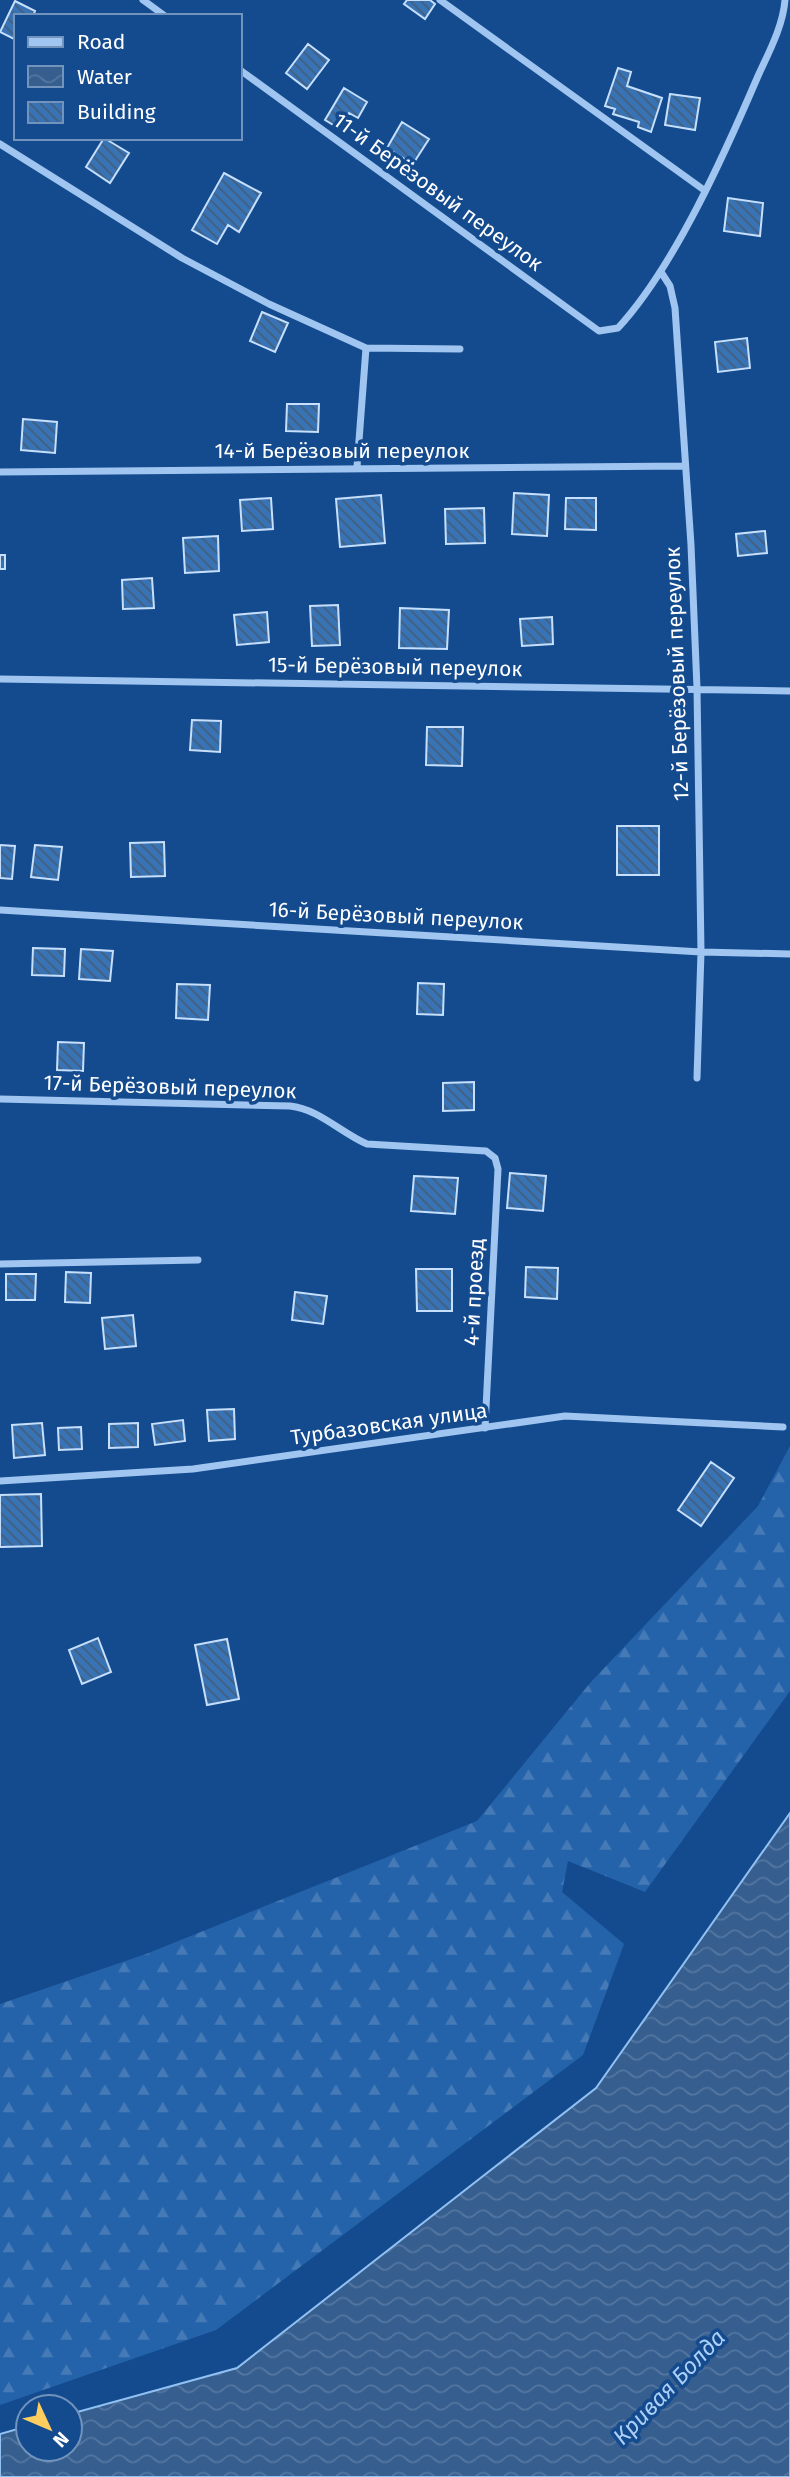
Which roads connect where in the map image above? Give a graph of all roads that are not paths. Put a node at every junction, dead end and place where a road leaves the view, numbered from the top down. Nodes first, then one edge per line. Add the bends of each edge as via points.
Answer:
1 (143, 0) edge
2 (440, 0) edge
3 (785, 0) edge
4 (162, 14) edge
5 (242, 71) edge
6 (0, 144) edge
7 (704, 190) junction
8 (661, 272) junction
9 (366, 348) junction
10 (460, 349) dead end
11 (684, 466) junction
12 (357, 467) junction
13 (0, 471) edge
14 (0, 679) edge
15 (696, 688) junction
16 (790, 691) edge
17 (0, 910) edge
18 (701, 952) junction
19 (790, 954) edge
20 (697, 1078) dead end
21 (0, 1099) edge
22 (495, 1158) joint
23 (198, 1260) dead end
24 (0, 1264) edge
25 (783, 1427) dead end
26 (485, 1428) junction
27 (0, 1481) edge

1 - 4 street
2 - 7 street
3 - 7 street via 769,50
5 - 8 street, 11-й Берёзовый переулок via 599,331 618,328
6 - 9 street via 182,258 268,304
7 - 8 street
8 - 11 street, 12-й Берёзовый переулок via 675,308
9 - 10 street
9 - 12 street
11 - 12 street, 14-й Берёзовый переулок
11 - 15 street, 12-й Берёзовый переулок
12 - 13 street, 14-й Берёзовый переулок
14 - 15 street, 15-й Берёзовый переулок
15 - 16 street, 15-й Берёзовый переулок
15 - 18 street, 12-й Берёзовый переулок
17 - 18 street, 16-й Берёзовый переулок
18 - 19 street, 16-й Берёзовый переулок
18 - 20 street, 12-й Берёзовый переулок
21 - 22 street, 17-й Берёзовый переулок via 301,1107 367,1144 486,1151
22 - 26 street, 4-й проезд
23 - 24 street
25 - 26 street, Турбазовская улица via 565,1416
26 - 27 street, Турбазовская улица via 193,1469

